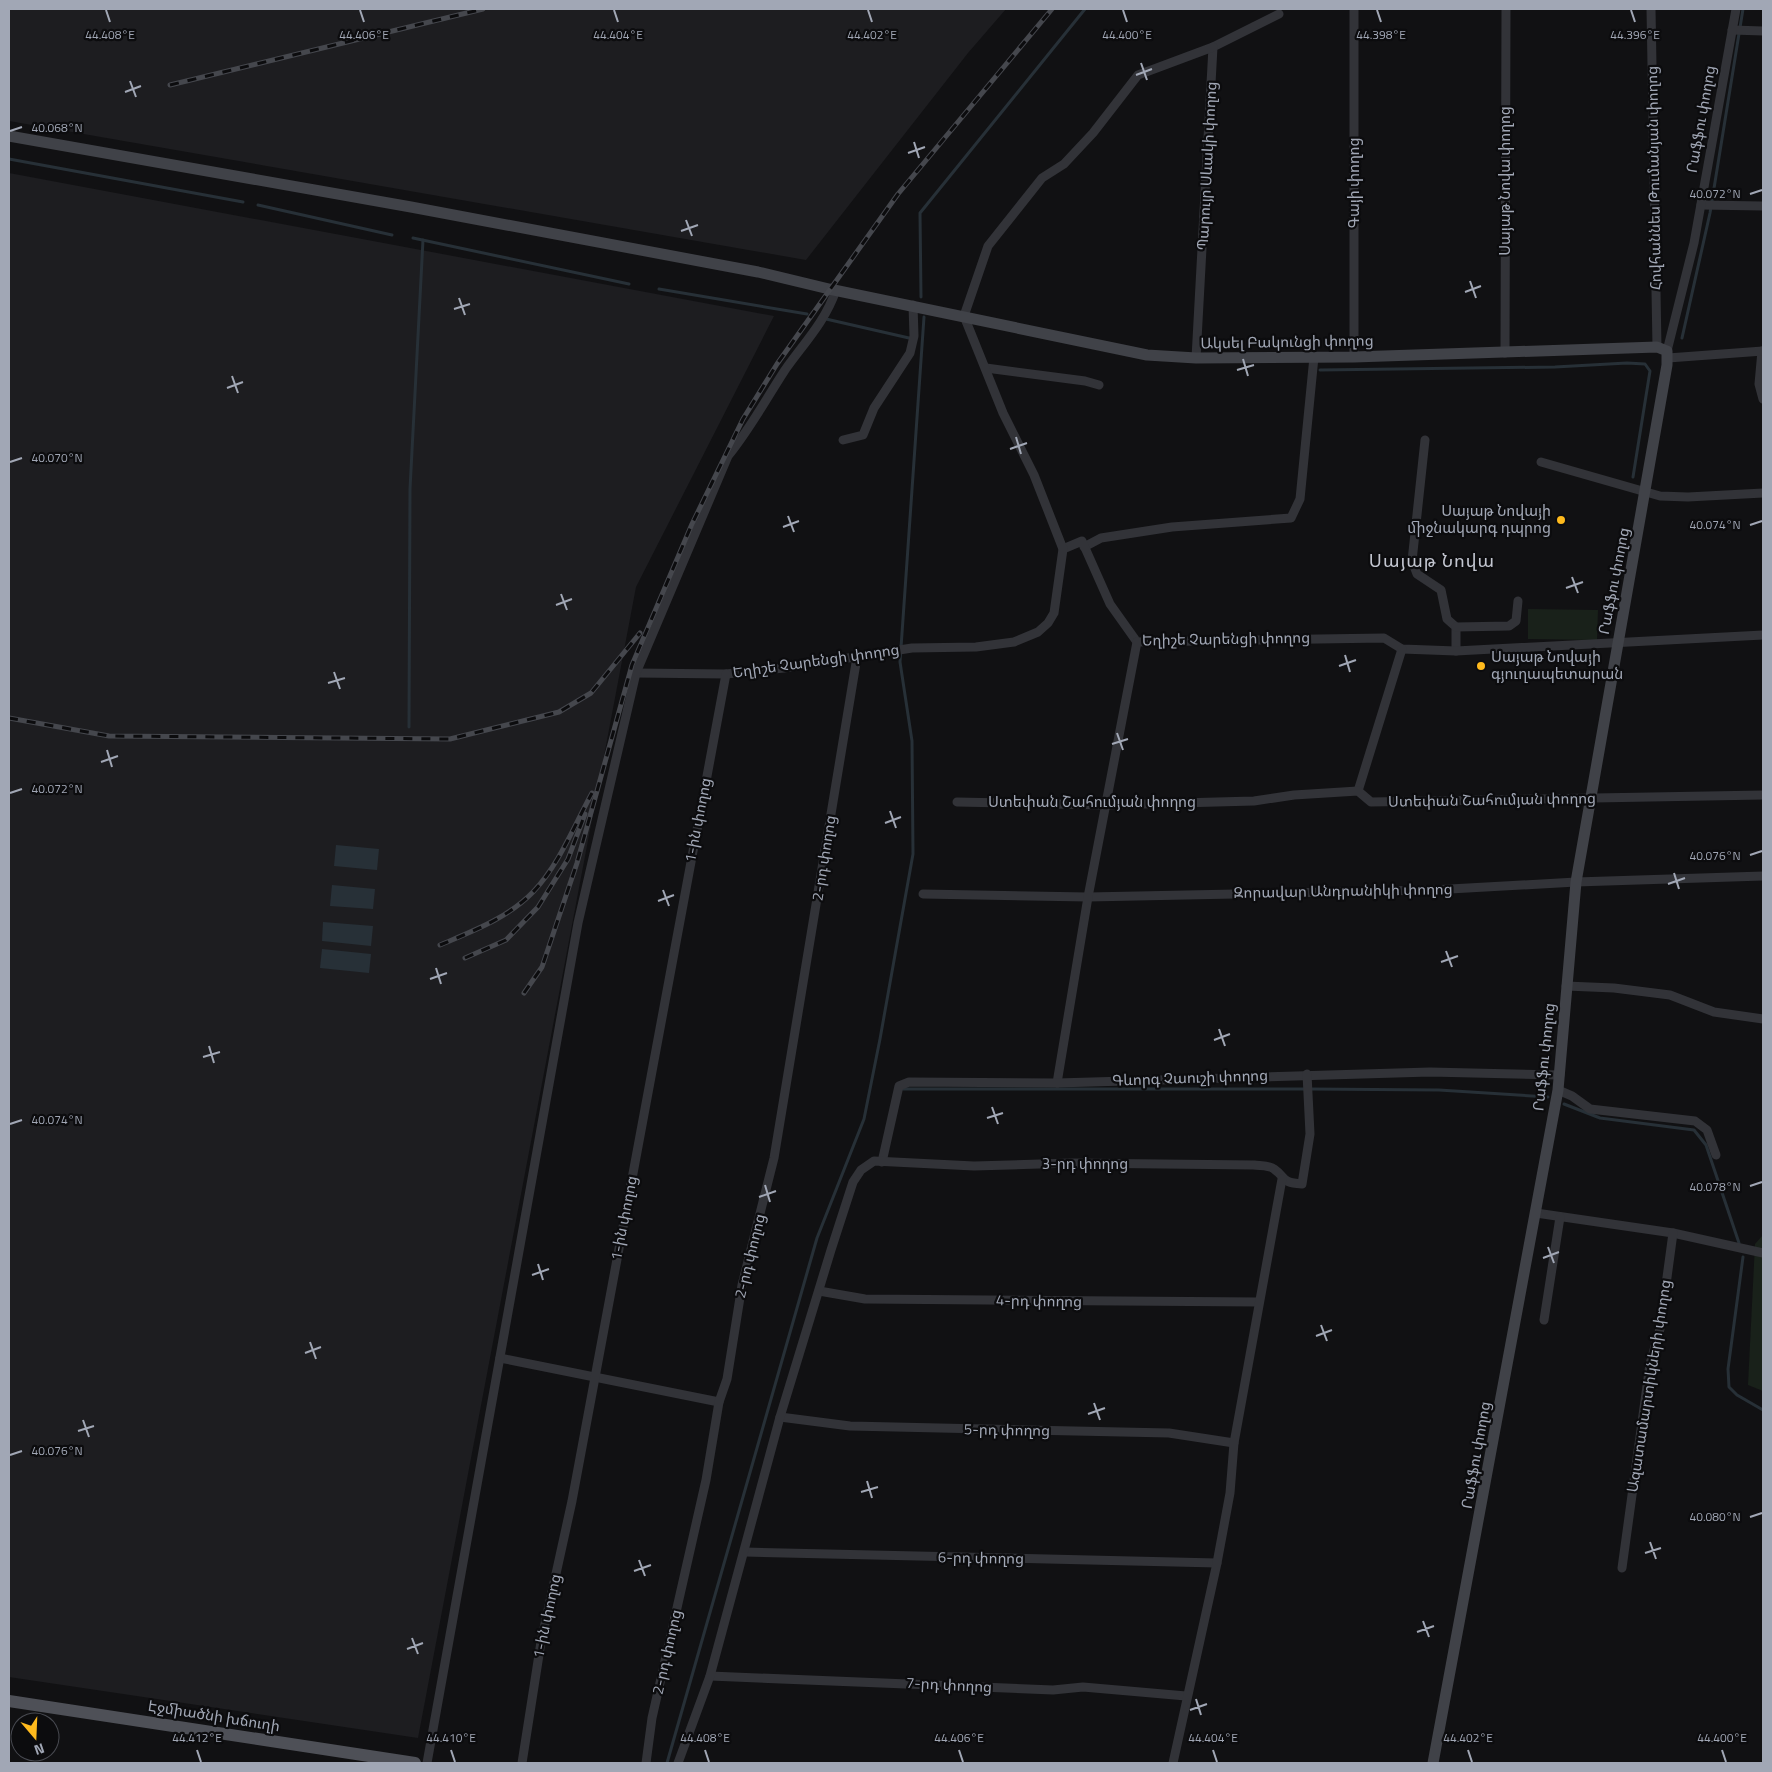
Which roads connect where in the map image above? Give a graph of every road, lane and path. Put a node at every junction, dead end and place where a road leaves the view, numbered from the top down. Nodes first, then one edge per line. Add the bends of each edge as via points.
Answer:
1 (1354, 9) edge
2 (1506, 9) edge
3 (1651, 9) edge
4 (1736, 9) edge
5 (1279, 14) dead end
6 (1737, 30) junction
7 (1763, 31) edge
8 (1213, 47) junction
9 (9, 136) edge
10 (1701, 205) junction
11 (1763, 206) edge
12 (836, 290) junction
13 (913, 305) junction
14 (964, 316) junction
15 (1664, 351) junction
16 (1763, 351) edge
17 (1505, 353) junction
18 (1314, 357) junction
19 (1354, 357) junction
20 (1196, 358) junction
21 (986, 368) junction
22 (1099, 385) dead end
23 (1763, 399) edge
24 (843, 440) dead end
25 (1425, 440) dead end
26 (1541, 462) dead end
27 (1646, 490) junction
28 (1763, 493) edge
29 (1084, 547) junction
30 (1063, 549) junction
31 (1518, 601) dead end
32 (1456, 627) junction
33 (1763, 635) edge
34 (1137, 642) junction
35 (1617, 644) junction
36 (1402, 649) junction
37 (1456, 651) junction
38 (857, 657) junction
39 (636, 673) junction
40 (726, 674) junction
41 (1358, 791) junction
42 (1763, 795) edge
43 (1590, 800) junction
44 (956, 802) dead end
45 (1105, 806) junction
46 (1763, 876) edge
47 (1576, 882) junction
48 (923, 894) dead end
49 (1088, 897) junction
50 (1566, 986) junction
51 (1763, 1019) edge
52 (1308, 1074) junction
53 (1560, 1074) junction
54 (1057, 1083) junction
55 (1558, 1090) junction
56 (1716, 1154) dead end
57 (882, 1162) junction
58 (1282, 1179) junction
59 (1536, 1213) junction
60 (1560, 1217) junction
61 (1674, 1233) junction
62 (1763, 1253) edge
63 (819, 1291) junction
64 (1259, 1302) junction
65 (1544, 1320) dead end
66 (500, 1358) junction
67 (594, 1377) junction
68 (719, 1402) junction
69 (780, 1418) junction
70 (1234, 1443) junction
71 (745, 1552) junction
72 (1217, 1563) junction
73 (1622, 1568) dead end
74 (710, 1676) junction
75 (1186, 1696) junction
76 (9, 1701) edge
77 (415, 1763) edge
78 (427, 1763) edge
79 (522, 1763) edge
80 (646, 1763) edge
81 (678, 1763) edge
82 (1173, 1763) edge
83 (1433, 1763) edge

1 - 19 street, Գայի փողոց
2 - 17 street, Սայաթ Նովա փողոց
3 - 15 street, Հովհաննես Թումանյան փողոց
4 - 6 street, Րաֆֆու փողոց
5 - 8 street
6 - 7 street
6 - 10 street, Րաֆֆու փողոց
8 - 14 street via 1138,75 1093,133 1064,164 1042,178 988,246
8 - 20 street, Պարույր Սևակի փողոց
9 - 12 main road, Ակսել Բակունցի փողոց via 443,213 758,272
10 - 11 street
10 - 15 street, Րաֆֆու փողոց via 1694,243
12 - 13 main road, Ակսել Բակունցի փողոց
12 - 39 street via 830,308 806,345 799,350 728,456
13 - 14 main road, Ակսել Բակունցի փողոց
13 - 24 street via 914,336 910,353 874,408 863,435
14 - 20 main road, Ակսել Բակունցի փողոց via 1147,355
14 - 21 street
15 - 16 street
15 - 17 main road, Ակսել Բակունցի փողոց
15 - 27 main road, Րաֆֆու փողոց
16 - 23 street via 1759,384
17 - 19 main road, Ակսել Բակունցի փողոց
18 - 19 main road, Ակսել Բակունցի փողոց
18 - 20 main road, Ակսել Բակունցի փողոց
18 - 29 street via 1300,499 1291,518 1172,527 1101,538
21 - 22 street
21 - 30 street
25 - 32 street via 1412,561 1418,574 1442,590 1447,619
26 - 27 street
27 - 28 street via 1660,496 1688,497
27 - 35 main road, Րաֆֆու փողոց
29 - 30 street via 1082,541
29 - 34 street, Եղիշե Չարենցի փողոց via 1110,604
30 - 38 street, Եղիշե Չարենցի փողոց via 1054,613 1038,632 1014,642 976,647 912,648
31 - 32 street via 1516,621 1509,626
32 - 37 street
33 - 35 street, Եղիշե Չարենցի փողոց
34 - 36 street, Եղիշե Չարենցի փողոց via 1384,638
34 - 45 street
35 - 37 street, Եղիշե Չարենցի փողոց
35 - 43 main road, Րաֆֆու փողոց
36 - 37 street, Եղիշե Չարենցի փողոց
36 - 41 street
38 - 40 street, Եղիշե Չարենցի փողոց
38 - 68 street, 2-րդ փողոց via 774,1158 742,1285
39 - 40 street, Եղիշե Չարենցի փողոց
39 - 66 street via 578,923
40 - 67 street, 1-ին փողոց
41 - 43 street, Ստեփան Շահումյան փողոց via 1371,802
41 - 45 street, Ստեփան Շահումյան փողոց via 1254,801
42 - 43 street, Ստեփան Շահումյան փողոց
43 - 47 main road, Րաֆֆու փողոց
44 - 45 street, Ստեփան Շահումյան փողոց
45 - 49 street
46 - 47 street, Զորավար Անդրանիկի փողոց
47 - 49 street, Զորավար Անդրանիկի փողոց via 1432,890
47 - 50 main road, Րաֆֆու փողոց
48 - 49 street, Զորավար Անդրանիկի փողոց
49 - 54 street
50 - 51 street via 1670,995 1714,1012
50 - 53 main road, Րաֆֆու փողոց
52 - 53 street, Գևորգ Չաուշի փողոց
52 - 54 street, Գևորգ Չաուշի փողոց
52 - 58 street via 1310,1134 1302,1184
53 - 55 main road, Րաֆֆու փողոց
54 - 57 street, Գևորգ Չաուշի փողոց via 910,1082 899,1086
55 - 56 street via 1590,1109 1695,1121 1707,1130
55 - 59 main road, Րաֆֆու փողոց
57 - 58 street, 3-րդ փողոց via 974,1166 1071,1163 1254,1165 1275,1169
57 - 63 street via 874,1161 861,1170 853,1182
58 - 64 street
59 - 60 street
59 - 83 main road, Րաֆֆու փողոց
60 - 61 street
60 - 65 street
61 - 62 street
61 - 73 street, Ազատամարտիկների փողոց via 1660,1329 1650,1364
63 - 64 street, 4-րդ փողոց via 865,1299
63 - 69 street
64 - 70 street
66 - 67 street
66 - 78 street
67 - 68 street
67 - 79 street, 1-ին փողոց via 572,1500 541,1642
68 - 80 street, 2-րդ փողոց via 706,1480 652,1718
69 - 70 street, 5-րդ փողոց via 850,1426 1169,1433
69 - 71 street
70 - 72 street via 1230,1492
71 - 72 street, 6-րդ փողոց
71 - 74 street
72 - 75 street
74 - 75 street, 7-րդ փողոց via 1053,1690 1083,1687
74 - 81 street
75 - 82 street
76 - 77 main road, Էջմիածնի խճուղի

